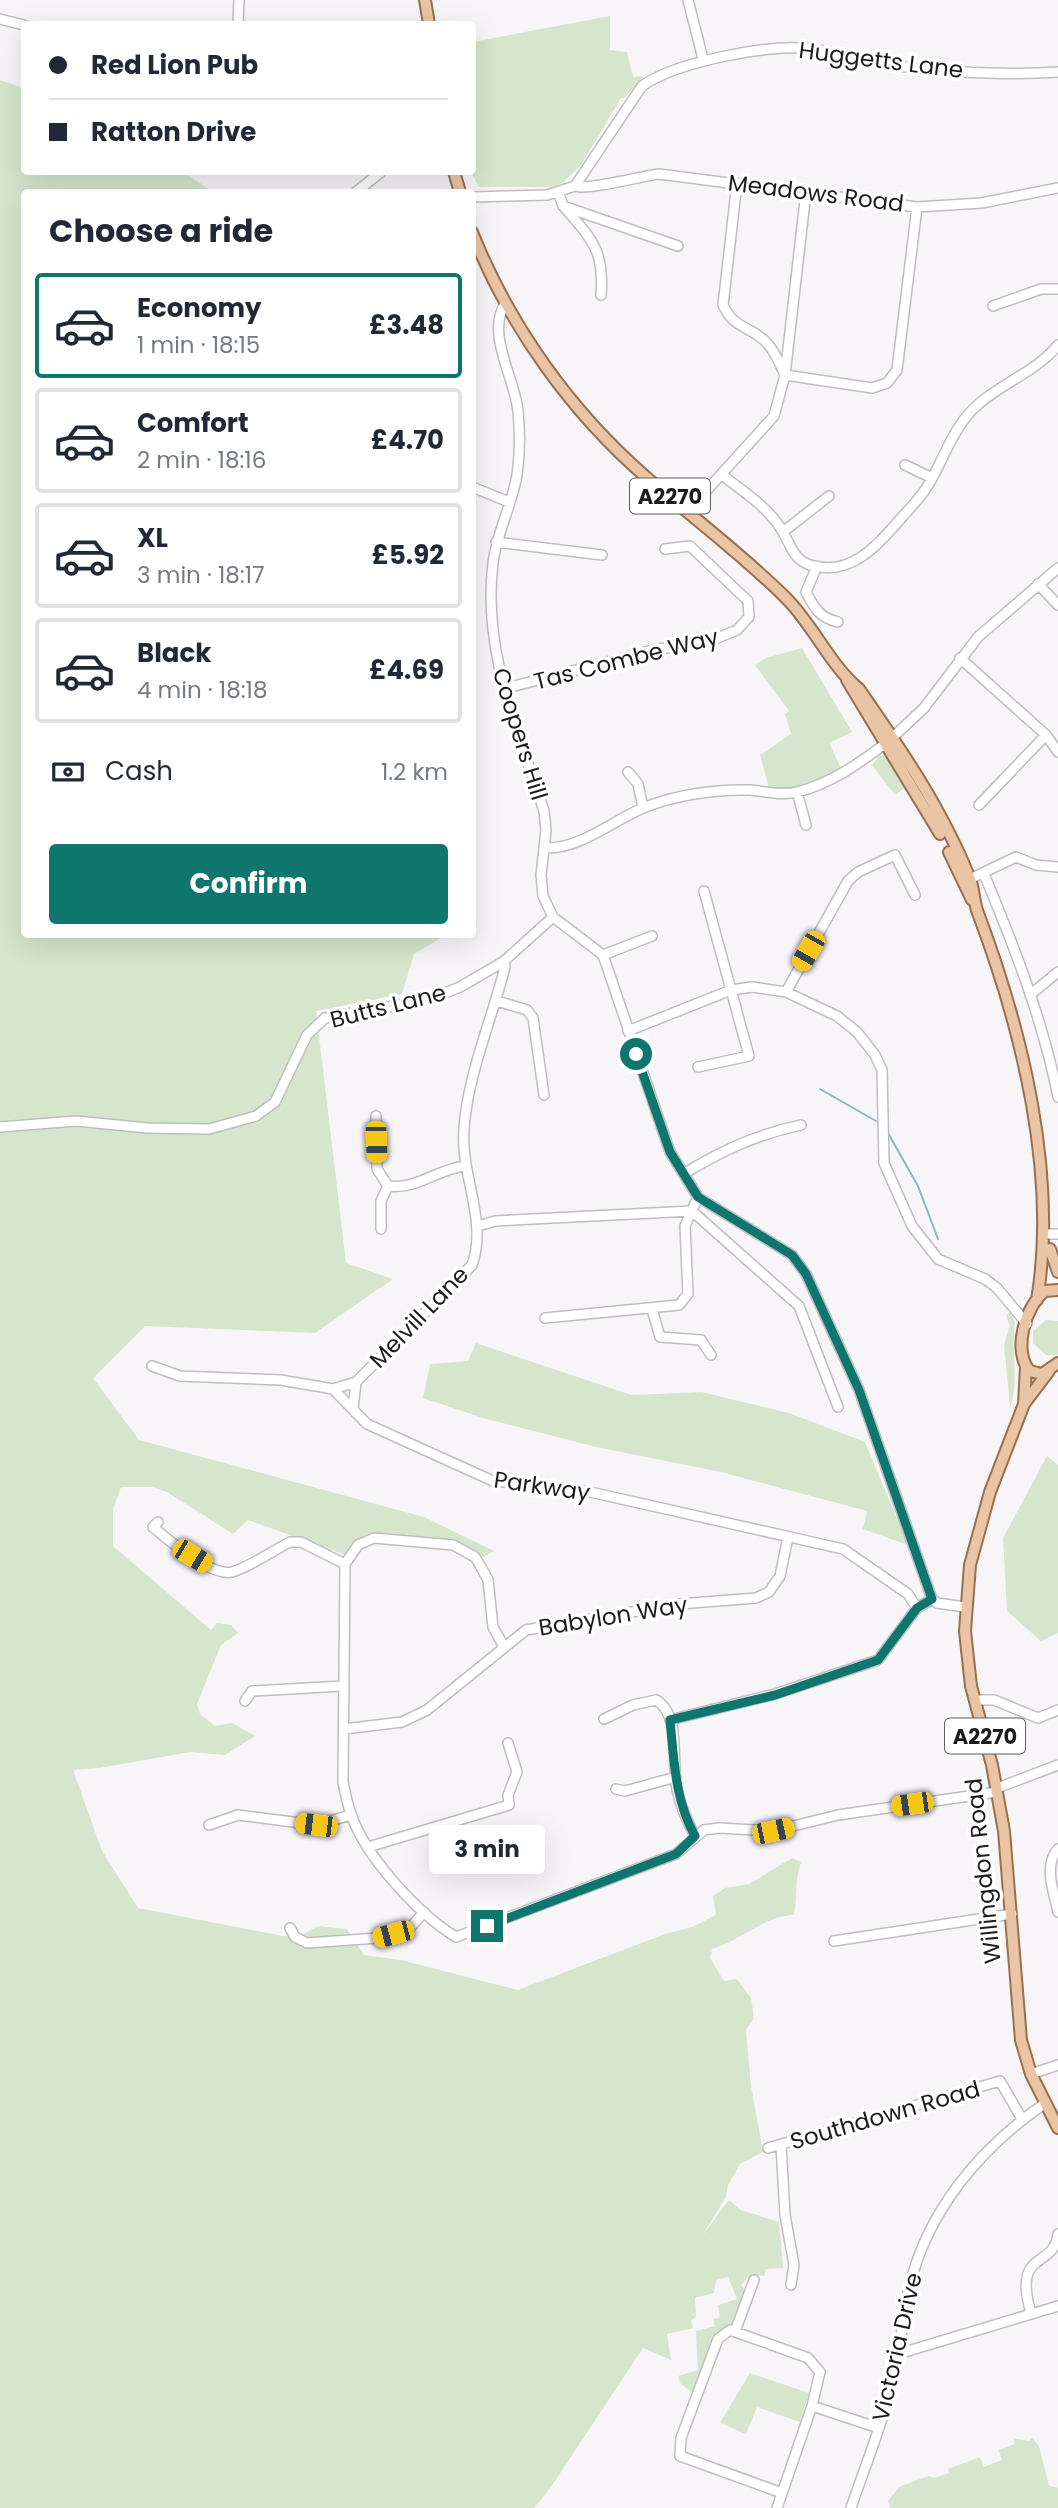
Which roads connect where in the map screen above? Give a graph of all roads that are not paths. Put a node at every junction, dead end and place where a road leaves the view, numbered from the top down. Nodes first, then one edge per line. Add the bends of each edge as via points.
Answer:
1 (239, 0) edge
2 (425, 0) edge
3 (688, 0) edge
4 (0, 19) edge
5 (237, 21) edge
6 (428, 21) edge
7 (21, 24) edge
8 (703, 60) junction
9 (1058, 72) edge
10 (378, 175) edge
11 (737, 183) junction
12 (575, 186) junction
13 (1058, 188) edge
14 (360, 189) edge
15 (806, 192) junction
16 (559, 194) junction
17 (476, 197) edge
18 (564, 206) junction
19 (917, 206) junction
20 (476, 241) edge
21 (678, 246) dead end
22 (1058, 289) edge
23 (601, 295) dead end
24 (505, 304) junction
25 (993, 306) dead end
26 (788, 345) junction
27 (1058, 345) edge
28 (774, 351) junction
29 (785, 374) junction
30 (905, 465) dead end
31 (722, 475) junction
32 (932, 478) junction
33 (476, 489) edge
34 (829, 496) dead end
35 (509, 502) junction
36 (688, 511) junction
37 (783, 532) junction
38 (496, 542) junction
39 (665, 549) dead end
40 (602, 555) dead end
41 (817, 566) junction
42 (1058, 568) edge
43 (1038, 584) junction
44 (1058, 605) edge
45 (838, 622) dead end
46 (960, 659) junction
47 (503, 690) junction
48 (1046, 735) junction
49 (889, 741) junction
50 (1058, 751) edge
51 (628, 772) dead end
52 (797, 792) junction
53 (979, 805) dead end
54 (643, 808) junction
55 (806, 825) dead end
56 (891, 844) dead end
57 (545, 848) junction
58 (895, 855) junction
59 (1058, 867) edge
60 (984, 874) junction
61 (970, 879) junction
62 (705, 891) dead end
63 (915, 895) dead end
64 (974, 904) junction
65 (553, 917) junction
66 (652, 936) dead end
67 (603, 955) junction
68 (503, 962) junction
69 (1058, 972) edge
70 (731, 990) junction
71 (786, 992) junction
72 (1030, 995) junction
73 (497, 1001) junction
74 (628, 1031) junction
75 (698, 1067) dead end
76 (544, 1095) dead end
77 (1058, 1097) edge
78 (376, 1116) dead end
79 (801, 1125) dead end
80 (0, 1127) edge
81 (465, 1166) junction
82 (685, 1173) junction
83 (388, 1186) junction
84 (698, 1197) junction
85 (692, 1211) junction
86 (478, 1226) junction
87 (381, 1229) dead end
88 (1053, 1234) edge
89 (1049, 1246) junction
90 (1058, 1272) edge
91 (1058, 1290) edge
92 (1035, 1304) junction
93 (1012, 1306) junction
94 (652, 1309) junction
95 (545, 1318) dead end
96 (1027, 1324) junction
97 (711, 1355) dead end
98 (152, 1366) dead end
99 (1026, 1367) junction
100 (1054, 1367) edge
101 (356, 1382) junction
102 (332, 1389) junction
103 (1024, 1404) junction
104 (838, 1407) dead end
105 (353, 1408) junction
106 (158, 1522) dead end
107 (788, 1537) junction
108 (345, 1564) junction
109 (932, 1599) junction
110 (965, 1607) junction
111 (917, 1608) junction
112 (503, 1645) junction
113 (343, 1686) junction
114 (975, 1700) junction
115 (245, 1701) dead end
116 (1058, 1710) edge
117 (604, 1718) dead end
118 (670, 1720) junction
119 (344, 1729) junction
120 (508, 1743) dead end
121 (1058, 1765) edge
122 (676, 1777) junction
123 (616, 1789) dead end
124 (997, 1790) junction
125 (351, 1815) junction
126 (208, 1825) dead end
127 (695, 1836) junction
128 (368, 1847) junction
129 (1058, 1849) edge
130 (424, 1912) junction
131 (1058, 1912) edge
132 (1012, 1914) junction
133 (290, 1928) dead end
134 (834, 1941) dead end
135 (1058, 2065) edge
136 (1031, 2074) junction
137 (1044, 2104) junction
138 (1023, 2119) junction
139 (1058, 2129) edge
140 (781, 2145) junction
141 (768, 2148) dead end
142 (1058, 2234) edge
143 (754, 2280) dead end
144 (791, 2285) dead end
145 (1058, 2306) edge
146 (1031, 2313) junction
147 (736, 2329) junction
148 (898, 2354) junction
149 (812, 2406) junction
150 (878, 2428) junction
151 (782, 2493) junction
152 (777, 2508) edge
153 (851, 2508) edge

1 - 5 street
2 - 6 main road
3 - 8 street
4 - 7 street
8 - 9 street, Huggetts Lane via 786,48 937,70
8 - 12 street, Huggetts Lane via 655,76 642,86
10 - 14 street
11 - 12 street, Meadows Road via 659,174 585,190
11 - 15 street, Meadows Road
11 - 28 street via 723,305 731,321
12 - 16 street, Huggetts Lane
13 - 19 street, Meadows Road via 981,203
15 - 19 street, Meadows Road
15 - 26 street
16 - 17 street, Huggetts Lane
16 - 18 street
18 - 21 street
18 - 23 street via 602,260
19 - 29 street via 897,370 887,383 872,388
20 - 24 main road, A2270
22 - 25 street via 1041,289
24 - 35 street, Coopers Hill via 498,324 519,420 517,477
24 - 36 main road, A2270 via 573,402 646,477
26 - 28 street
26 - 29 street
27 - 32 street via 1031,372 1007,384 963,420
28 - 29 street
29 - 31 street via 774,416
30 - 32 street
31 - 36 street
31 - 37 street via 762,506
32 - 41 street via 872,551 851,563
33 - 35 street
34 - 37 street
35 - 38 street, Coopers Hill
36 - 49 main road, A2270 via 789,601 859,689
37 - 41 street via 790,550
38 - 40 street
38 - 47 street, Coopers Hill via 492,620
39 - 47 street, Tas Combe Way via 691,546 748,601 749,617 737,630 710,641 653,650
41 - 45 street via 806,592 815,609
42 - 43 street
43 - 44 street
43 - 46 street
46 - 48 street
46 - 49 street via 924,708
47 - 57 street, Coopers Hill via 544,811
48 - 50 street
48 - 53 street
49 - 52 street via 832,780
49 - 61 main road, A2270 via 931,800
49 - 64 main road, A2270
51 - 54 street via 638,784
52 - 54 street via 720,790
52 - 55 street
54 - 57 street via 586,837
56 - 58 street
57 - 65 street, Coopers Hill via 543,896
58 - 63 street
58 - 71 street via 848,881
59 - 60 street via 1036,866 1016,857
60 - 61 street
60 - 72 street
61 - 64 main road, A2270
62 - 70 street
64 - 88 main road, A2270 via 1026,1059 1041,1127
65 - 67 street
65 - 68 street, Butts Lane
66 - 67 street
67 - 74 street
68 - 73 street, Melvill Lane
68 - 80 street, Butts Lane via 428,1000 325,1018 307,1035 275,1102 256,1116 209,1129 76,1121
69 - 72 street
70 - 71 street via 752,986
70 - 74 street
70 - 75 street via 750,1056
71 - 93 street via 837,1016 875,1055 882,1070 884,1163 922,1243 938,1259 985,1279
72 - 77 street
73 - 76 street via 527,1010 533,1018
73 - 81 street, Melvill Lane via 466,1114
74 - 82 street via 670,1152
78 - 83 street via 377,1169
79 - 82 street via 766,1132 729,1147
81 - 83 street via 448,1168 402,1188
81 - 86 street, Melvill Lane
82 - 84 street
83 - 87 street via 381,1200
84 - 85 street
84 - 109 street via 792,1255 806,1274 859,1390
85 - 86 street via 495,1221
85 - 94 street via 685,1226 688,1294 679,1304
85 - 104 street via 799,1306
86 - 101 street, Melvill Lane via 479,1246 472,1265
88 - 89 main road, A2270
89 - 90 main road, A2270
89 - 92 main road, A2270
91 - 92 main road via 1045,1291
92 - 93 street
92 - 96 main road, Willingdon Road
93 - 96 street
94 - 95 street
94 - 97 street via 660,1337 701,1340
96 - 99 main road, Willingdon Road via 1021,1340
98 - 102 street via 180,1377 281,1380
99 - 100 main road via 1035,1374
99 - 103 main road, Willingdon Road / A2270
100 - 103 main road, Willingdon Road / A2270
101 - 102 street
101 - 105 street
102 - 105 street, Parkway
103 - 110 main road, Willingdon Road / A2270 via 983,1518
105 - 107 street, Parkway via 367,1424 493,1481 577,1489
106 - 108 street via 153,1527 171,1543 219,1572 230,1572 290,1542 300,1542
107 - 111 street, Parkway via 843,1549 908,1594
107 - 112 street, Babylon Way via 780,1576 769,1592 756,1598 679,1604 526,1630
108 - 112 street via 358,1545 374,1538 453,1545 475,1557 488,1580 493,1627
108 - 113 street
109 - 110 street
109 - 111 street
110 - 114 main road, Willingdon Road / A2270
111 - 118 street via 878,1660 775,1695
112 - 119 street, Babylon Way via 427,1710 402,1722
113 - 115 street via 251,1687
113 - 119 street
114 - 116 street via 994,1700 1038,1718
114 - 124 main road, Willingdon Road / A2270
117 - 118 street via 656,1700 664,1705
118 - 122 street
119 - 125 street via 343,1782
120 - 128 street via 517,1772 509,1805
121 - 124 street
122 - 123 street via 625,1791
122 - 127 street via 685,1818
124 - 127 street via 838,1815 773,1831 719,1828
124 - 132 main road, Willingdon Road / A2270
125 - 126 street via 316,1825 238,1815
125 - 128 street
127 - 130 street via 676,1854 456,1937
128 - 130 street
129 - 131 street via 1050,1870
130 - 133 street via 409,1929 378,1938 307,1943
132 - 134 street
132 - 136 main road, Willingdon Road / A2270 via 1021,2040
135 - 136 street
136 - 137 main road, Willingdon Road / A2270
137 - 138 street, Victoria Drive
137 - 139 main road, Willingdon Road / A2270
138 - 140 street, Southdown Road via 1000,2081
138 - 148 street, Victoria Drive via 980,2155 945,2202 917,2260
140 - 141 street, Southdown Road
140 - 144 street via 785,2215 794,2265
142 - 146 street via 1024,2281
143 - 147 street
145 - 146 street
146 - 148 street
147 - 149 street via 814,2362 820,2380
147 - 151 street via 718,2339 681,2438 680,2456
148 - 150 street, Victoria Drive
149 - 150 street
149 - 151 street
150 - 153 street, Victoria Drive
151 - 152 street

